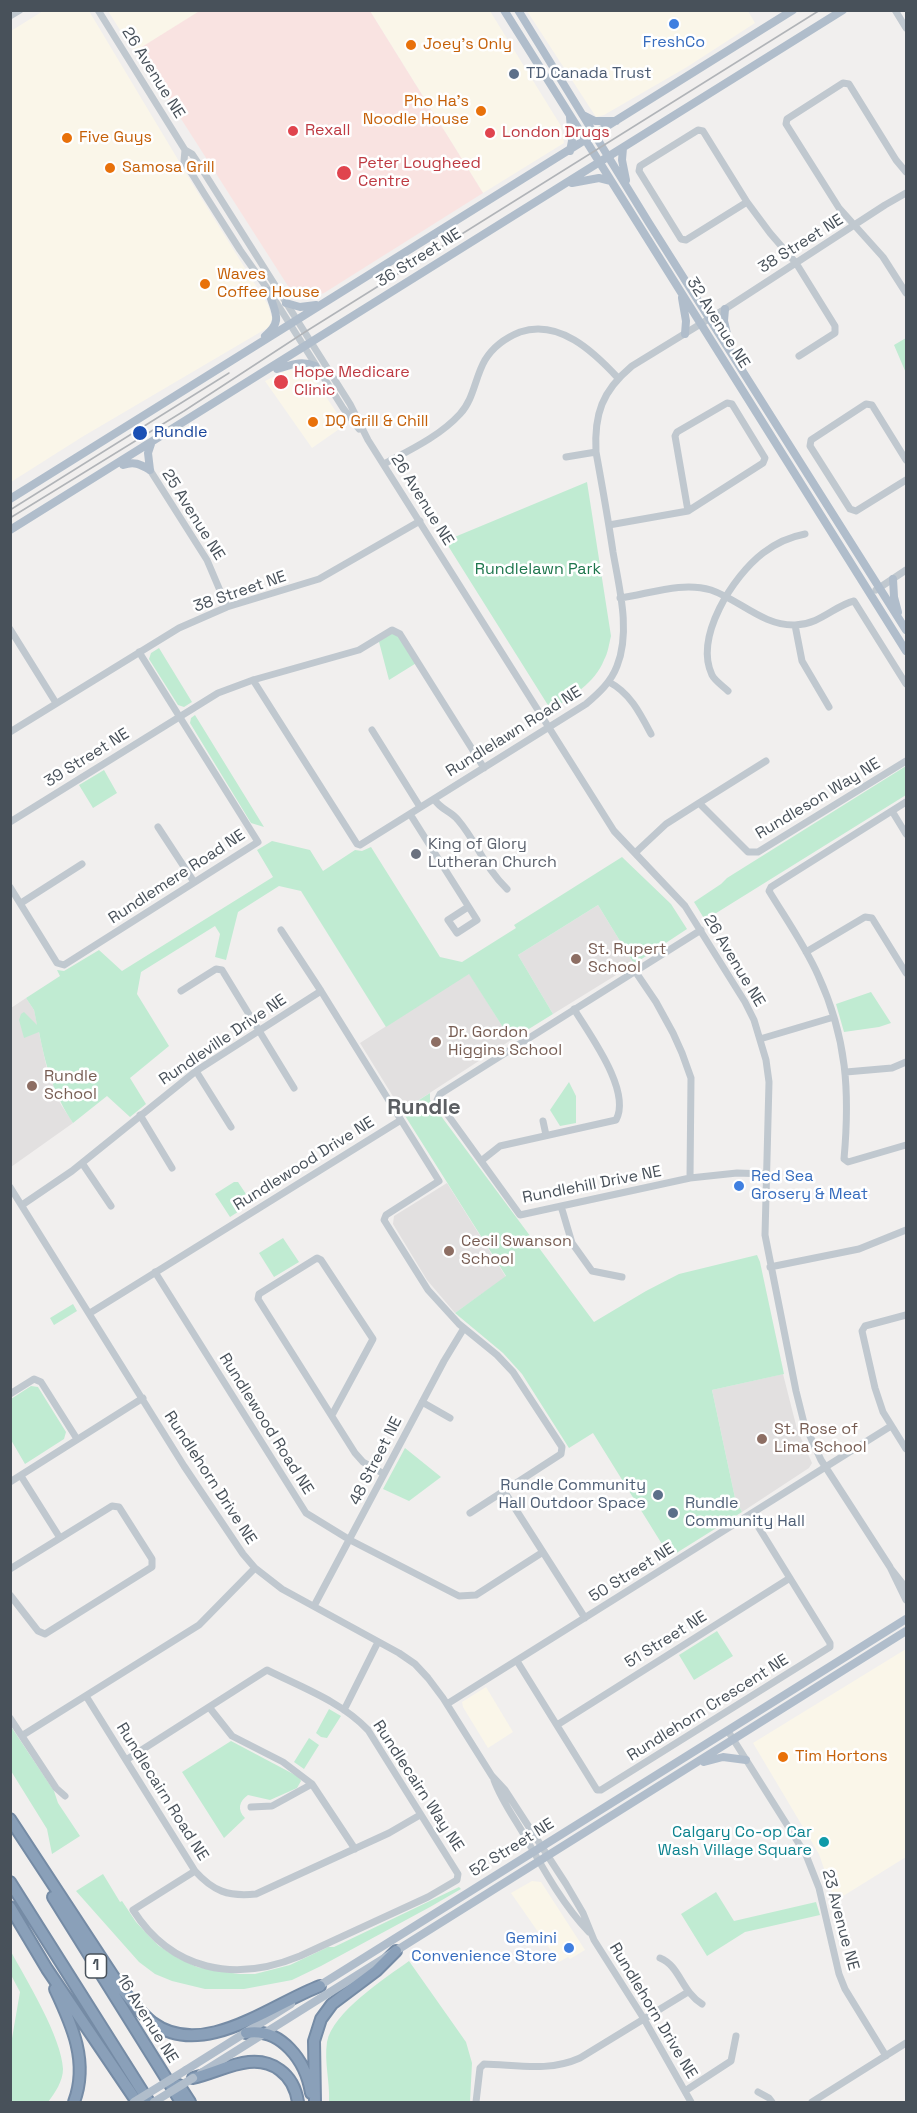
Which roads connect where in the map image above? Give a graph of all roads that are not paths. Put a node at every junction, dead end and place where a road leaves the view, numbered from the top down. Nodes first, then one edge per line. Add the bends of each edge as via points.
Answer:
1 (20, 10) edge
2 (98, 10) edge
3 (504, 10) edge
4 (518, 10) edge
5 (793, 10) edge
6 (843, 10) edge
7 (895, 10) edge
8 (10, 16) edge
9 (906, 28) edge
10 (569, 113) junction
11 (582, 115) junction
12 (617, 121) junction
13 (595, 135) junction
14 (586, 141) junction
15 (623, 148) junction
16 (185, 150) junction
17 (570, 151) junction
18 (609, 157) junction
19 (600, 162) junction
20 (906, 172) edge
21 (611, 181) junction
22 (566, 184) junction
23 (628, 188) junction
24 (906, 194) edge
25 (747, 202) junction
26 (855, 226) junction
27 (796, 263) junction
28 (679, 289) junction
29 (269, 291) junction
30 (906, 293) edge
31 (335, 297) junction
32 (286, 303) junction
33 (725, 309) junction
34 (710, 318) junction
35 (293, 322) junction
36 (701, 324) junction
37 (685, 334) junction
38 (308, 345) junction
39 (252, 348) junction
40 (731, 353) junction
41 (799, 356) dead end
42 (315, 366) junction
43 (265, 372) junction
44 (618, 378) junction
45 (368, 440) junction
46 (151, 444) junction
47 (596, 452) junction
48 (566, 457) dead end
49 (906, 460) edge
50 (384, 464) junction
51 (108, 470) junction
52 (150, 470) junction
53 (906, 480) edge
54 (10, 499) edge
55 (688, 511) junction
56 (420, 521) junction
57 (609, 525) junction
58 (10, 530) edge
59 (805, 534) dead end
60 (906, 570) edge
61 (893, 579) junction
62 (880, 588) junction
63 (871, 593) junction
64 (620, 598) junction
65 (726, 598) junction
66 (227, 607) junction
67 (901, 621) junction
68 (795, 625) junction
69 (10, 629) edge
70 (906, 630) edge
71 (906, 651) edge
72 (139, 652) junction
73 (253, 680) junction
74 (609, 682) junction
75 (906, 684) edge
76 (728, 691) dead end
77 (56, 703) junction
78 (829, 708) dead end
79 (178, 716) junction
80 (549, 727) junction
81 (372, 730) dead end
82 (10, 732) edge
83 (651, 734) dead end
84 (766, 761) dead end
85 (906, 761) edge
86 (484, 768) junction
87 (434, 799) junction
88 (906, 802) edge
89 (699, 803) junction
90 (420, 807) junction
91 (892, 811) junction
92 (410, 814) junction
93 (10, 822) edge
94 (158, 827) dead end
95 (906, 834) edge
96 (635, 853) junction
97 (82, 864) dead end
98 (194, 882) junction
99 (10, 887) edge
100 (507, 889) dead end
101 (21, 903) junction
102 (468, 907) dead end
103 (281, 930) dead end
104 (701, 930) junction
105 (806, 952) junction
106 (635, 971) junction
107 (906, 973) edge
108 (181, 991) dead end
109 (321, 991) junction
110 (574, 1009) junction
111 (834, 1017) junction
112 (258, 1030) junction
113 (760, 1039) junction
114 (906, 1062) edge
115 (196, 1071) junction
116 (846, 1072) junction
117 (294, 1088) dead end
118 (140, 1115) junction
119 (401, 1120) junction
120 (543, 1121) dead end
121 (231, 1127) dead end
122 (546, 1136) junction
123 (906, 1145) edge
124 (481, 1161) junction
125 (82, 1163) junction
126 (172, 1168) dead end
127 (766, 1174) junction
128 (690, 1178) junction
129 (10, 1187) edge
130 (22, 1205) junction
131 (111, 1206) dead end
132 (561, 1206) junction
133 (906, 1230) edge
134 (770, 1267) junction
135 (155, 1272) junction
136 (622, 1276) dead end
137 (90, 1313) junction
138 (906, 1315) edge
139 (464, 1328) junction
140 (10, 1394) edge
141 (143, 1398) junction
142 (422, 1402) junction
143 (332, 1415) junction
144 (450, 1419) dead end
145 (891, 1426) junction
146 (76, 1439) junction
147 (906, 1449) edge
148 (826, 1467) junction
149 (384, 1474) junction
150 (21, 1476) junction
151 (10, 1482) edge
152 (504, 1491) junction
153 (470, 1513) dead end
154 (751, 1515) junction
155 (60, 1538) junction
156 (350, 1540) junction
157 (543, 1552) junction
158 (890, 1567) junction
159 (255, 1568) junction
160 (10, 1569) edge
161 (790, 1578) junction
162 (906, 1588) edge
163 (10, 1595) edge
164 (906, 1600) edge
165 (314, 1606) junction
166 (585, 1618) junction
167 (906, 1618) edge
168 (906, 1631) edge
169 (906, 1639) edge
170 (891, 1641) junction
171 (378, 1642) junction
172 (517, 1661) junction
173 (86, 1696) junction
174 (447, 1704) junction
175 (209, 1707) junction
176 (344, 1710) junction
177 (10, 1718) edge
178 (557, 1725) junction
179 (728, 1731) junction
180 (23, 1735) junction
181 (734, 1740) junction
182 (126, 1760) junction
183 (746, 1760) junction
184 (695, 1765) junction
185 (492, 1776) junction
186 (312, 1784) junction
187 (65, 1796) dead end
188 (251, 1807) dead end
189 (420, 1815) junction
190 (10, 1819) edge
191 (10, 1829) edge
192 (543, 1846) junction
193 (355, 1849) junction
194 (533, 1852) junction
195 (548, 1856) junction
196 (540, 1862) junction
197 (195, 1871) junction
198 (10, 1882) edge
199 (10, 1907) edge
200 (591, 1934) junction
201 (396, 1951) junction
202 (660, 1958) dead end
203 (47, 1969) junction
204 (102, 1976) junction
205 (320, 1986) junction
206 (688, 1992) junction
207 (702, 2004) dead end
208 (644, 2019) junction
209 (246, 2033) junction
210 (265, 2033) junction
211 (736, 2036) dead end
212 (906, 2043) edge
213 (886, 2056) junction
214 (190, 2074) junction
215 (685, 2091) junction
216 (758, 2092) dead end
217 (74, 2103) edge
218 (135, 2103) edge
219 (149, 2103) edge
220 (154, 2103) edge
221 (181, 2103) edge
222 (190, 2103) edge
223 (298, 2103) edge
224 (314, 2103) edge
225 (476, 2103) edge
226 (691, 2103) edge
227 (772, 2103) edge
228 (812, 2103) edge

1 - 8 street
2 - 16 street, 26 Avenue NE
3 - 10 main road, 32 Avenue NE
4 - 11 main road, 32 Avenue NE
5 - 12 main road, 36 Street NE
6 - 15 main road, 36 Street NE
7 - 9 street
10 - 14 main road, 32 Avenue NE
10 - 17 main road
11 - 12 main road via 595,121
11 - 13 main road, 32 Avenue NE
12 - 13 main road, 36 Street NE
13 - 14 main road, 36 Street NE
13 - 18 main road, 32 Avenue NE
14 - 17 main road, 36 Street NE
14 - 19 main road, 32 Avenue NE
15 - 18 main road, 36 Street NE
15 - 23 main road
16 - 29 street, 26 Avenue NE via 184,161
16 - 32 street, 26 Avenue NE via 192,154
17 - 31 main road, 36 Street NE
18 - 19 main road, 36 Street NE
18 - 23 main road, 32 Avenue NE
19 - 21 main road, 32 Avenue NE
19 - 22 main road, 36 Street NE
20 - 26 street via 849,84 843,83 787,119 786,124 830,195
21 - 22 main road via 599,178
21 - 28 main road, 32 Avenue NE
22 - 38 main road, 36 Street NE
23 - 34 main road, 32 Avenue NE
24 - 26 street, 38 Street NE
25 - 25 street via 686,240 681,239 639,171 640,166 698,130 703,131
25 - 27 street
26 - 27 street, 38 Street NE
26 - 30 street via 883,257
27 - 33 street, 38 Street NE
27 - 41 street via 835,326 835,333
28 - 36 main road, 32 Avenue NE
28 - 37 main road
29 - 35 street, 26 Avenue NE
29 - 39 main road via 276,325
31 - 32 main road via 307,307
31 - 35 main road, 36 Street NE
32 - 35 street, 26 Avenue NE
33 - 34 street, 38 Street NE
33 - 40 main road
34 - 36 street, Rundlelawn Road NE
34 - 40 main road, 32 Avenue NE
35 - 38 street, 26 Avenue NE
35 - 39 main road, 36 Street NE
36 - 37 street, Rundlelawn Road NE
36 - 63 main road, 32 Avenue NE
37 - 44 street, Rundlelawn Road NE
38 - 42 street, 26 Avenue NE
38 - 43 main road, 36 Street NE
38 - 45 street, 26 Avenue NE via 350,404
39 - 54 main road, 36 Street NE
40 - 62 main road, 32 Avenue NE
42 - 43 main road via 303,362
42 - 45 street, 26 Avenue NE
43 - 46 main road, 36 Street NE
44 - 47 street, Rundlelawn Road NE via 599,409
44 - 50 street via 590,350 562,333 541,329 514,334 487,357 462,413 448,426
45 - 50 street, 26 Avenue NE
46 - 51 main road, 36 Street NE
46 - 52 main road
47 - 48 street
47 - 57 street, Rundlelawn Road NE
49 - 53 street via 872,405 866,404 811,440 810,446 850,509 856,511
50 - 56 street, 26 Avenue NE
51 - 52 main road via 131,462
51 - 58 main road, 36 Street NE
52 - 66 street, 25 Avenue NE via 207,560
55 - 55 street via 763,464 765,458 732,405 726,403 675,436
55 - 57 street
56 - 66 street, 38 Street NE via 319,579
56 - 80 street, 26 Avenue NE
57 - 64 street, Rundlelawn Road NE
59 - 65 street via 788,538 763,553 743,572
60 - 61 street
61 - 62 street
61 - 67 main road
62 - 63 street
62 - 67 main road, 32 Avenue NE
63 - 71 main road, 32 Avenue NE
64 - 65 street via 699,587
64 - 74 street, Rundlelawn Road NE via 622,646
65 - 68 street via 775,623
65 - 76 street via 710,633 707,657 713,677
66 - 72 street, 38 Street NE via 179,628
67 - 70 main road, 32 Avenue NE
68 - 75 street via 827,616 854,602
68 - 78 street via 802,661
69 - 77 street
72 - 77 street, 38 Street NE
72 - 79 street, Rundlemere Road NE
73 - 79 street, 39 Street NE via 218,693
73 - 86 street, 39 Street NE via 359,650 392,630 400,634
73 - 92 street, Rundlelawn Road NE via 357,844
74 - 80 street, Rundlelawn Road NE via 586,704
74 - 83 street via 638,708
77 - 82 street, 38 Street NE
79 - 93 street, 39 Street NE
79 - 98 street, Rundlemere Road NE via 258,842
80 - 86 street, Rundlelawn Road NE
80 - 96 street, 26 Avenue NE via 614,831
81 - 90 street
84 - 89 street
85 - 89 street, Rundleson Way NE via 758,852 748,852
86 - 87 street, Rundlelawn Road NE
87 - 90 street, Rundlelawn Road NE
87 - 100 street via 440,808 457,818 493,876
88 - 91 street
89 - 96 street via 673,819
90 - 92 street, Rundlelawn Road NE
91 - 95 street
91 - 105 street via 771,887 769,891
92 - 102 street
94 - 98 street
96 - 104 street, 26 Avenue NE via 685,906
97 - 101 street
98 - 101 street, Rundlemere Road NE via 64,965 57,963
99 - 101 street, Rundlemere Road NE
103 - 109 street
104 - 106 street, Rundlehill Drive NE
104 - 113 street, 26 Avenue NE via 745,1002
105 - 107 street via 865,917 872,918
105 - 111 street
106 - 110 street, Rundlehill Drive NE
106 - 128 street via 673,1034 691,1078
108 - 112 street via 216,969 222,970
109 - 112 street, Rundleville Drive NE
109 - 119 street
110 - 122 street via 611,1070 618,1115 610,1123
110 - 124 street, Rundlehill Drive NE via 440,1094 437,1100
111 - 113 street
111 - 116 street
112 - 115 street, Rundleville Drive NE
112 - 117 street
113 - 127 street, 26 Avenue NE via 769,1082
114 - 116 street via 892,1068
115 - 118 street, Rundleville Drive NE
115 - 121 street
116 - 123 street via 848,1119 844,1159 848,1162
118 - 125 street, Rundleville Drive NE
118 - 126 street
119 - 135 street, Rundlewood Drive NE
119 - 139 street via 440,1181 384,1220 428,1290
120 - 122 street
122 - 124 street via 500,1146
124 - 132 street, Rundlehill Drive NE via 520,1215
125 - 130 street, Rundleville Drive NE
125 - 131 street
127 - 128 street, Rundlehill Drive NE
127 - 134 street, 26 Avenue NE via 764,1218
128 - 132 street, Rundlehill Drive NE
129 - 130 street, Rundlehorn Drive NE
130 - 137 street, Rundlehorn Drive NE
132 - 136 street via 572,1243 592,1271
133 - 134 street via 859,1249
134 - 148 street, 26 Avenue NE via 804,1423
135 - 137 street, Rundlewood Drive NE
135 - 156 street, Rundlewood Road NE via 306,1513
137 - 141 street, Rundlehorn Drive NE
138 - 145 street via 865,1326 862,1331 875,1388
139 - 142 street, 48 Street NE
139 - 152 street via 513,1372 562,1447 561,1454
140 - 146 street via 34,1379 41,1382
141 - 146 street
141 - 159 street, Rundlehorn Drive NE via 229,1535
142 - 144 street
142 - 149 street, 48 Street NE
143 - 143 street via 258,1299 259,1294 317,1258 373,1339
143 - 149 street via 363,1462
145 - 147 street
145 - 148 street, 50 Street NE
146 - 150 street
148 - 154 street, 50 Street NE
148 - 158 street, 26 Avenue NE
149 - 156 street, 48 Street NE
150 - 151 street
150 - 155 street
152 - 153 street
152 - 157 street
154 - 161 street, Rundlehorn Crescent NE
154 - 166 street, 50 Street NE
155 - 160 street
155 - 163 street via 112,1506 119,1506 152,1559 152,1567 45,1634 38,1631
156 - 157 street, Rundlewood Road NE via 459,1596 476,1595
156 - 165 street, 48 Street NE
157 - 166 street
158 - 162 street, 26 Avenue NE
158 - 164 street, 26 Avenue NE
159 - 165 street, Rundlehorn Drive NE via 282,1589
159 - 173 street via 199,1625
161 - 178 street, 51 Street NE
161 - 178 street, Rundlehorn Crescent NE via 830,1647 711,1723 601,1790 597,1790
165 - 171 street, Rundlehorn Drive NE
166 - 172 street, 50 Street NE
167 - 179 main road, 52 Street NE
168 - 170 main road, 52 Street NE
169 - 170 main road
170 - 181 main road, 52 Street NE
171 - 174 street, Rundlehorn Drive NE via 415,1664
171 - 176 street
172 - 174 street, 50 Street NE
172 - 178 street, Rundlehorn Crescent NE
173 - 180 street
173 - 182 street, Rundlecairn Road NE
174 - 185 street, Rundlehorn Drive NE
175 - 176 street, Rundlecairn Way NE via 267,1670
175 - 182 street, Rundlecairn Way NE
175 - 186 street via 232,1736 283,1762
176 - 189 street, Rundlecairn Way NE via 368,1730
177 - 180 street
179 - 181 street, 23 Avenue NE
179 - 192 main road, 52 Street NE
180 - 187 street
181 - 183 street, 23 Avenue NE
181 - 184 main road, 52 Street NE
182 - 197 street, Rundlecairn Road NE
183 - 184 main road via 723,1758
183 - 213 street, 23 Avenue NE via 806,1855 819,1888 839,1974
184 - 195 main road, 52 Street NE
185 - 192 street, Rundlehorn Drive NE
185 - 194 street, Rundlehorn Drive NE
186 - 188 street via 272,1806
186 - 193 street
189 - 193 street, Rundlecairn Road NE
189 - 197 street, Rundlecairn Way NE via 458,1874 457,1880 281,1964 231,1971 205,1966 160,1943 143,1925 133,1910
190 - 205 highway via 119,1985 154,2024 188,2036 215,2033
191 - 204 highway, 16 Avenue NE / 1
192 - 194 main road, 52 Street NE
192 - 195 street, Rundlehorn Drive NE
193 - 197 street, Rundlecairn Road NE via 256,1894 226,1893 207,1885
194 - 196 street, Rundlehorn Drive NE
194 - 205 main road, 52 Street NE
195 - 196 main road, 52 Street NE
195 - 200 street, Rundlehorn Drive NE
196 - 200 street, Rundlehorn Drive NE via 575,1918
196 - 201 main road, 52 Street NE
198 - 219 highway, 1
199 - 203 highway
200 - 208 street, Rundlehorn Drive NE
201 - 210 main road, 52 Street NE
201 - 224 highway via 332,2004 321,2019 314,2041
202 - 206 street via 669,1962
203 - 217 highway via 78,2045 80,2074
203 - 218 highway
204 - 221 highway, 16 Avenue NE / 1
204 - 222 highway
205 - 209 main road, 52 Street NE
206 - 207 street
206 - 208 street
208 - 215 street, Rundlehorn Drive NE
208 - 225 street via 565,2065 484,2064 480,2068
209 - 210 highway
209 - 214 main road, 52 Street NE
210 - 214 main road, 52 Street NE
210 - 224 highway via 282,2041 297,2057
211 - 215 street via 730,2061
212 - 213 street
213 - 228 street
214 - 218 main road, 52 Street NE, bridge
214 - 220 main road, 52 Street NE, bridge
214 - 223 highway via 211,2074 238,2063 261,2062 289,2078
215 - 226 street, Rundlehorn Drive NE
216 - 227 street

